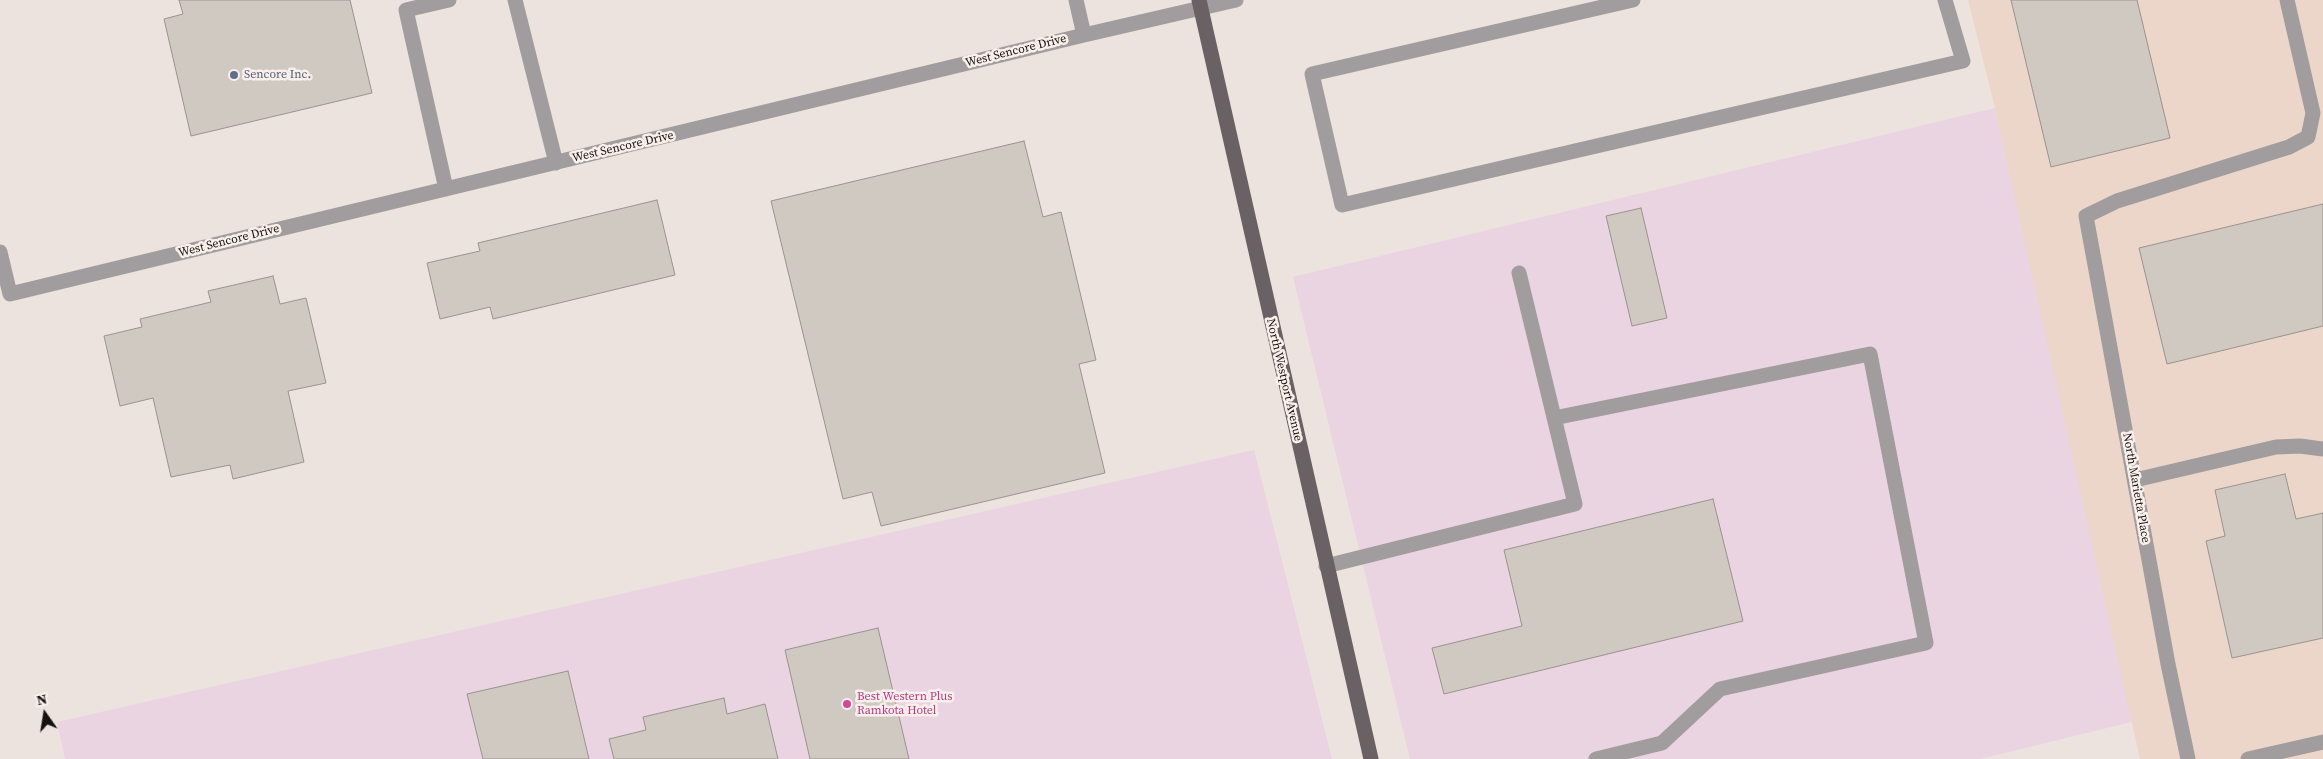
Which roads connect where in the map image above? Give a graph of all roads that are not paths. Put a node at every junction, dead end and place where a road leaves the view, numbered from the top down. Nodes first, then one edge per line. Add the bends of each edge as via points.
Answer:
1 (449, 0) edge
2 (515, 0) edge
3 (1076, 0) edge
4 (1236, 0) edge
5 (1633, 0) edge
6 (1945, 0) edge
7 (2287, 0) edge
8 (1200, 4) edge
9 (1590, 5) edge
10 (1084, 35) junction
11 (2323, 134) edge
12 (2308, 137) junction
13 (556, 163) junction
14 (446, 189) junction
15 (0, 252) edge
16 (1519, 273) dead end
17 (1554, 418) junction
18 (2323, 449) edge
19 (2135, 480) junction
20 (1326, 566) junction
21 (2323, 742) edge
22 (1371, 759) edge
23 (1596, 759) edge
24 (2188, 759) edge
25 (2248, 759) edge

1 - 14 street via 406,10
2 - 13 street
3 - 10 street
4 - 8 street, West Sencore Drive
5 - 9 street
6 - 9 street via 1963,61 1342,205 1312,74
7 - 12 street via 2313,113
8 - 10 street, West Sencore Drive
8 - 20 main road, North Westport Avenue
10 - 13 street, West Sencore Drive
11 - 12 street
12 - 19 street, North Marietta Place via 2288,147 2117,201 2086,216
13 - 14 street, West Sencore Drive
14 - 15 street, West Sencore Drive via 10,294
16 - 17 street
17 - 20 street via 1575,504
17 - 23 street via 1870,354 1926,643 1720,689 1662,743
18 - 19 street via 2276,447
19 - 24 street, North Marietta Place
20 - 22 main road, North Westport Avenue
21 - 25 street

